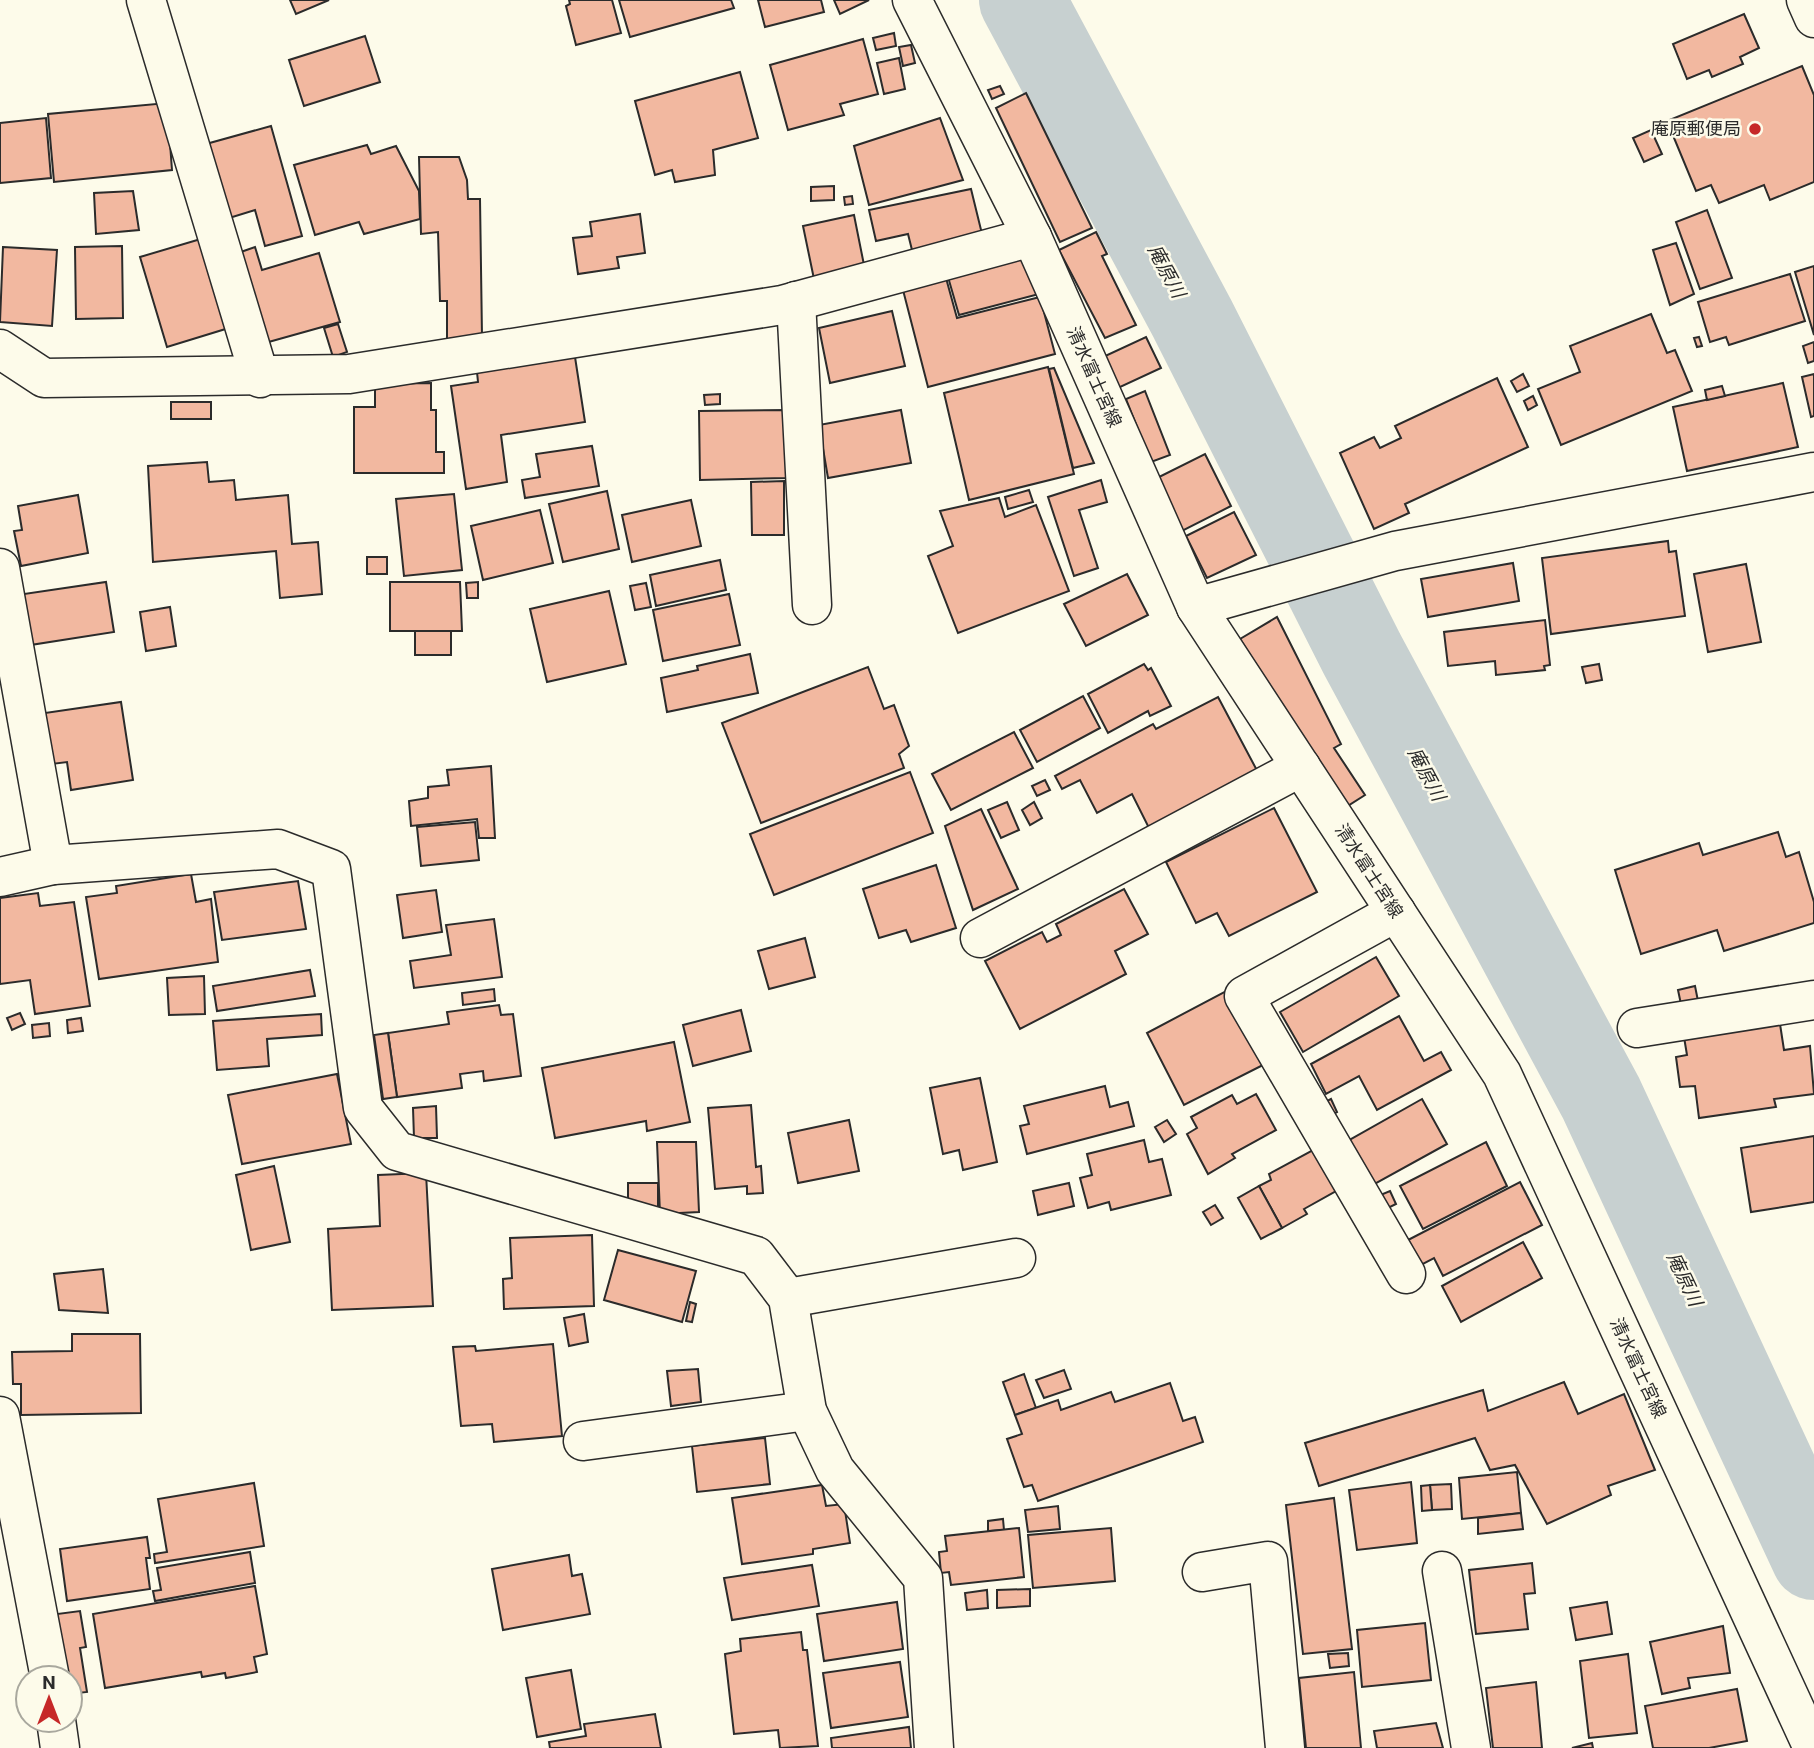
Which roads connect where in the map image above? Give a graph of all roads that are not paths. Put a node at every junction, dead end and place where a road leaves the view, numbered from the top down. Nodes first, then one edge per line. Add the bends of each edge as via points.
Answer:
1 (146, 0) edge
2 (912, 0) edge
3 (1806, 0) edge
4 (1814, 18) edge
5 (1032, 237) junction
6 (796, 301) junction
7 (0, 349) edge
8 (260, 378) junction
9 (1814, 472) edge
10 (0, 568) edge
11 (812, 605) dead end
12 (1196, 607) junction
13 (1301, 767) junction
14 (53, 865) junction
15 (0, 877) edge
16 (1395, 912) junction
17 (980, 938) dead end
18 (1814, 1000) edge
19 (1637, 1028) dead end
20 (1016, 1258) dead end
21 (1406, 1274) dead end
22 (788, 1298) junction
23 (807, 1411) junction
24 (0, 1416) edge
25 (583, 1441) dead end
26 (1442, 1571) dead end
27 (1202, 1572) dead end
28 (47, 1664) edge
29 (934, 1748) edge
30 (1285, 1748) edge
31 (1471, 1748) edge
32 (1813, 1748) edge

1 - 8 street
2 - 5 street, 清水富士宮線
3 - 4 street
5 - 6 street
5 - 12 street, 清水富士宮線
6 - 8 street via 349,374
6 - 11 street
7 - 8 street via 44,378
9 - 12 street via 1395,551
10 - 14 street
12 - 13 street, 清水富士宮線
13 - 16 street, 清水富士宮線
13 - 17 street
14 - 15 street
14 - 22 street via 278,849 331,869 363,1108 397,1151 756,1256
16 - 21 street via 1244,996
16 - 32 street, 清水富士宮線 via 1502,1074
18 - 19 street
20 - 22 street
22 - 23 street
23 - 25 street
23 - 29 street via 835,1470 923,1578
24 - 28 street
26 - 31 street
27 - 30 street via 1268,1561

